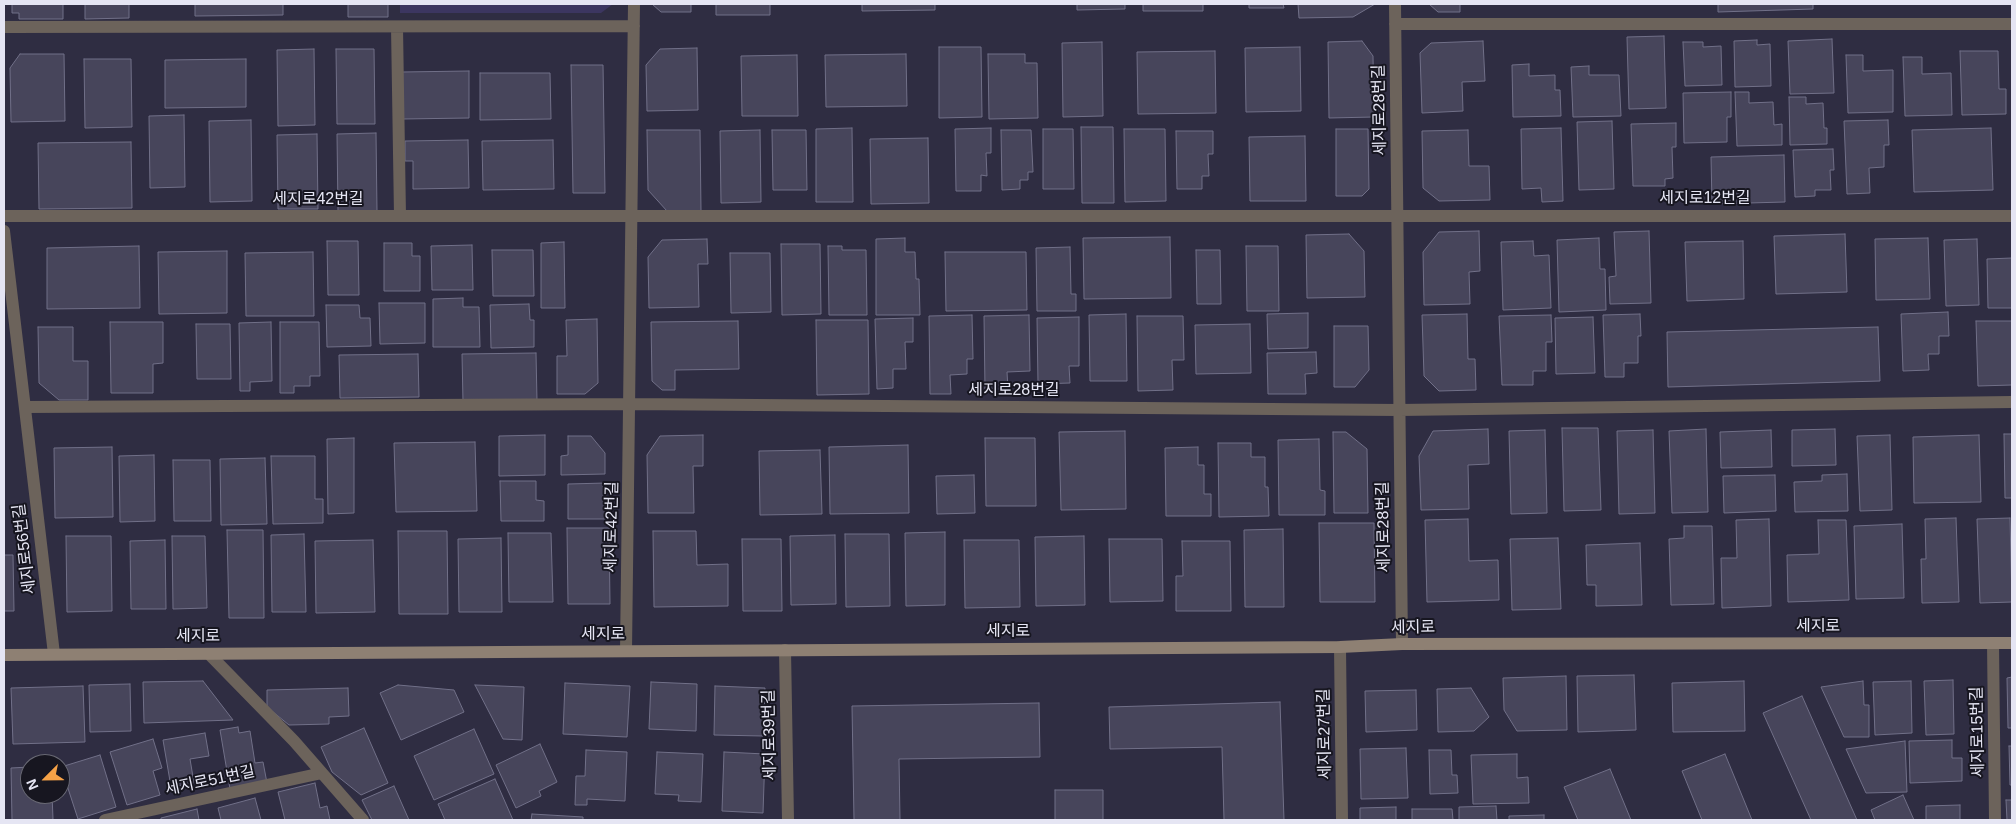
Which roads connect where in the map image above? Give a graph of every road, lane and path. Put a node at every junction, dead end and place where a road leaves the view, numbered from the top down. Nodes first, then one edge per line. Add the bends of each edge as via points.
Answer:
1 (634, 4) edge
2 (1395, 4) edge
3 (1395, 24) junction
4 (2012, 24) edge
5 (634, 26) junction
6 (4, 27) edge
7 (397, 27) junction
8 (4, 216) edge
9 (400, 216) junction
10 (632, 216) junction
11 (1397, 216) junction
12 (2012, 216) edge
13 (4, 231) edge
14 (2012, 402) edge
15 (629, 404) junction
16 (24, 407) junction
17 (1399, 410) junction
18 (1993, 643) junction
19 (2012, 643) edge
20 (1402, 644) junction
21 (1340, 647) junction
22 (785, 650) junction
23 (626, 651) junction
24 (54, 654) junction
25 (209, 654) junction
26 (4, 655) edge
27 (322, 773) junction
28 (105, 820) edge
29 (363, 820) edge
30 (788, 820) edge
31 (1342, 820) edge
32 (1995, 820) edge

1 - 5 street, 세지로42번길
2 - 3 street, 세지로28번길
3 - 4 street
3 - 11 street, 세지로28번길
5 - 7 street
5 - 10 street, 세지로42번길
6 - 7 street
7 - 9 street
8 - 9 street, 세지로42번길
9 - 10 street, 세지로42번길
10 - 11 street
10 - 15 street, 세지로42번길
11 - 12 street, 세지로12번길
11 - 17 street, 세지로28번길
13 - 16 street, 세지로56번길
14 - 17 street
15 - 16 street
15 - 17 street, 세지로28번길
15 - 23 street, 세지로42번길
16 - 24 street, 세지로56번길
17 - 20 street, 세지로28번길
18 - 19 street, 세지로
18 - 20 street, 세지로
18 - 32 street, 세지로15번길
20 - 21 street, 세지로
21 - 22 street, 세지로
21 - 31 street, 세지로27번길
22 - 23 street, 세지로
22 - 30 street, 세지로39번길
23 - 25 street, 세지로
24 - 25 street, 세지로
24 - 26 street, 세지로
25 - 27 street
27 - 28 street, 세지로51번길
27 - 29 street

